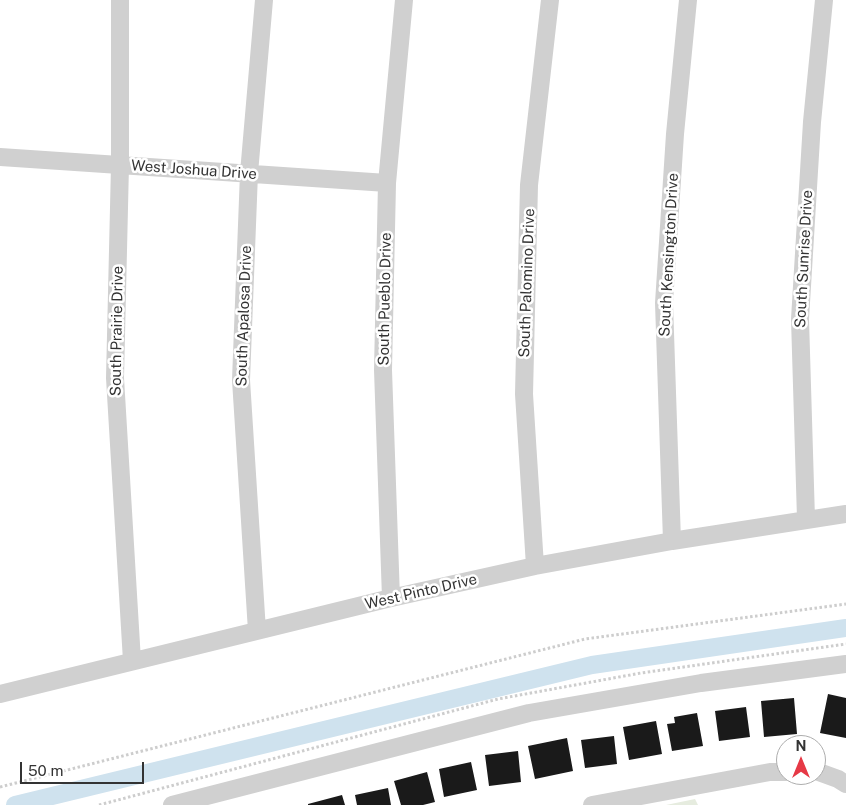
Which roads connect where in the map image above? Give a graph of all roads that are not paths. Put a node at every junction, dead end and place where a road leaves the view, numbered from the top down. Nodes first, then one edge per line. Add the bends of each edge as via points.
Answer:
1 (120, 0) edge
2 (264, 0) edge
3 (404, 0) edge
4 (550, 0) edge
5 (688, 0) edge
6 (824, 0) edge
7 (0, 157) edge
8 (120, 165) junction
9 (249, 173) junction
10 (387, 183) junction
11 (846, 514) edge
12 (806, 519) junction
13 (672, 541) junction
14 (535, 566) junction
15 (391, 598) junction
16 (257, 632) junction
17 (132, 661) junction
18 (846, 664) edge
19 (0, 694) edge
20 (776, 772) edge
21 (826, 775) edge
22 (846, 784) edge
23 (172, 805) edge
24 (592, 805) edge

1 - 8 street, South Prairie Drive
2 - 9 street, South Apalosa Drive
3 - 10 street, South Pueblo Drive
4 - 14 street, South Palomino Drive via 529,185 524,394
5 - 13 street, South Kensington Drive via 664,303
6 - 12 street, South Sunrise Drive via 812,122 800,319
7 - 8 street, West Joshua Drive
8 - 9 street, West Joshua Drive
8 - 17 street, South Prairie Drive via 115,378
9 - 10 street, West Joshua Drive
9 - 16 street, South Apalosa Drive via 241,380
10 - 15 street, South Pueblo Drive via 383,370
11 - 12 street, West Pinto Drive
12 - 13 street, West Pinto Drive
13 - 14 street, West Pinto Drive
14 - 15 street, West Pinto Drive
15 - 16 street, West Pinto Drive
16 - 17 street, West Pinto Drive
17 - 19 street, West Pinto Drive
18 - 23 street via 701,683 529,713
20 - 24 street
21 - 22 street

